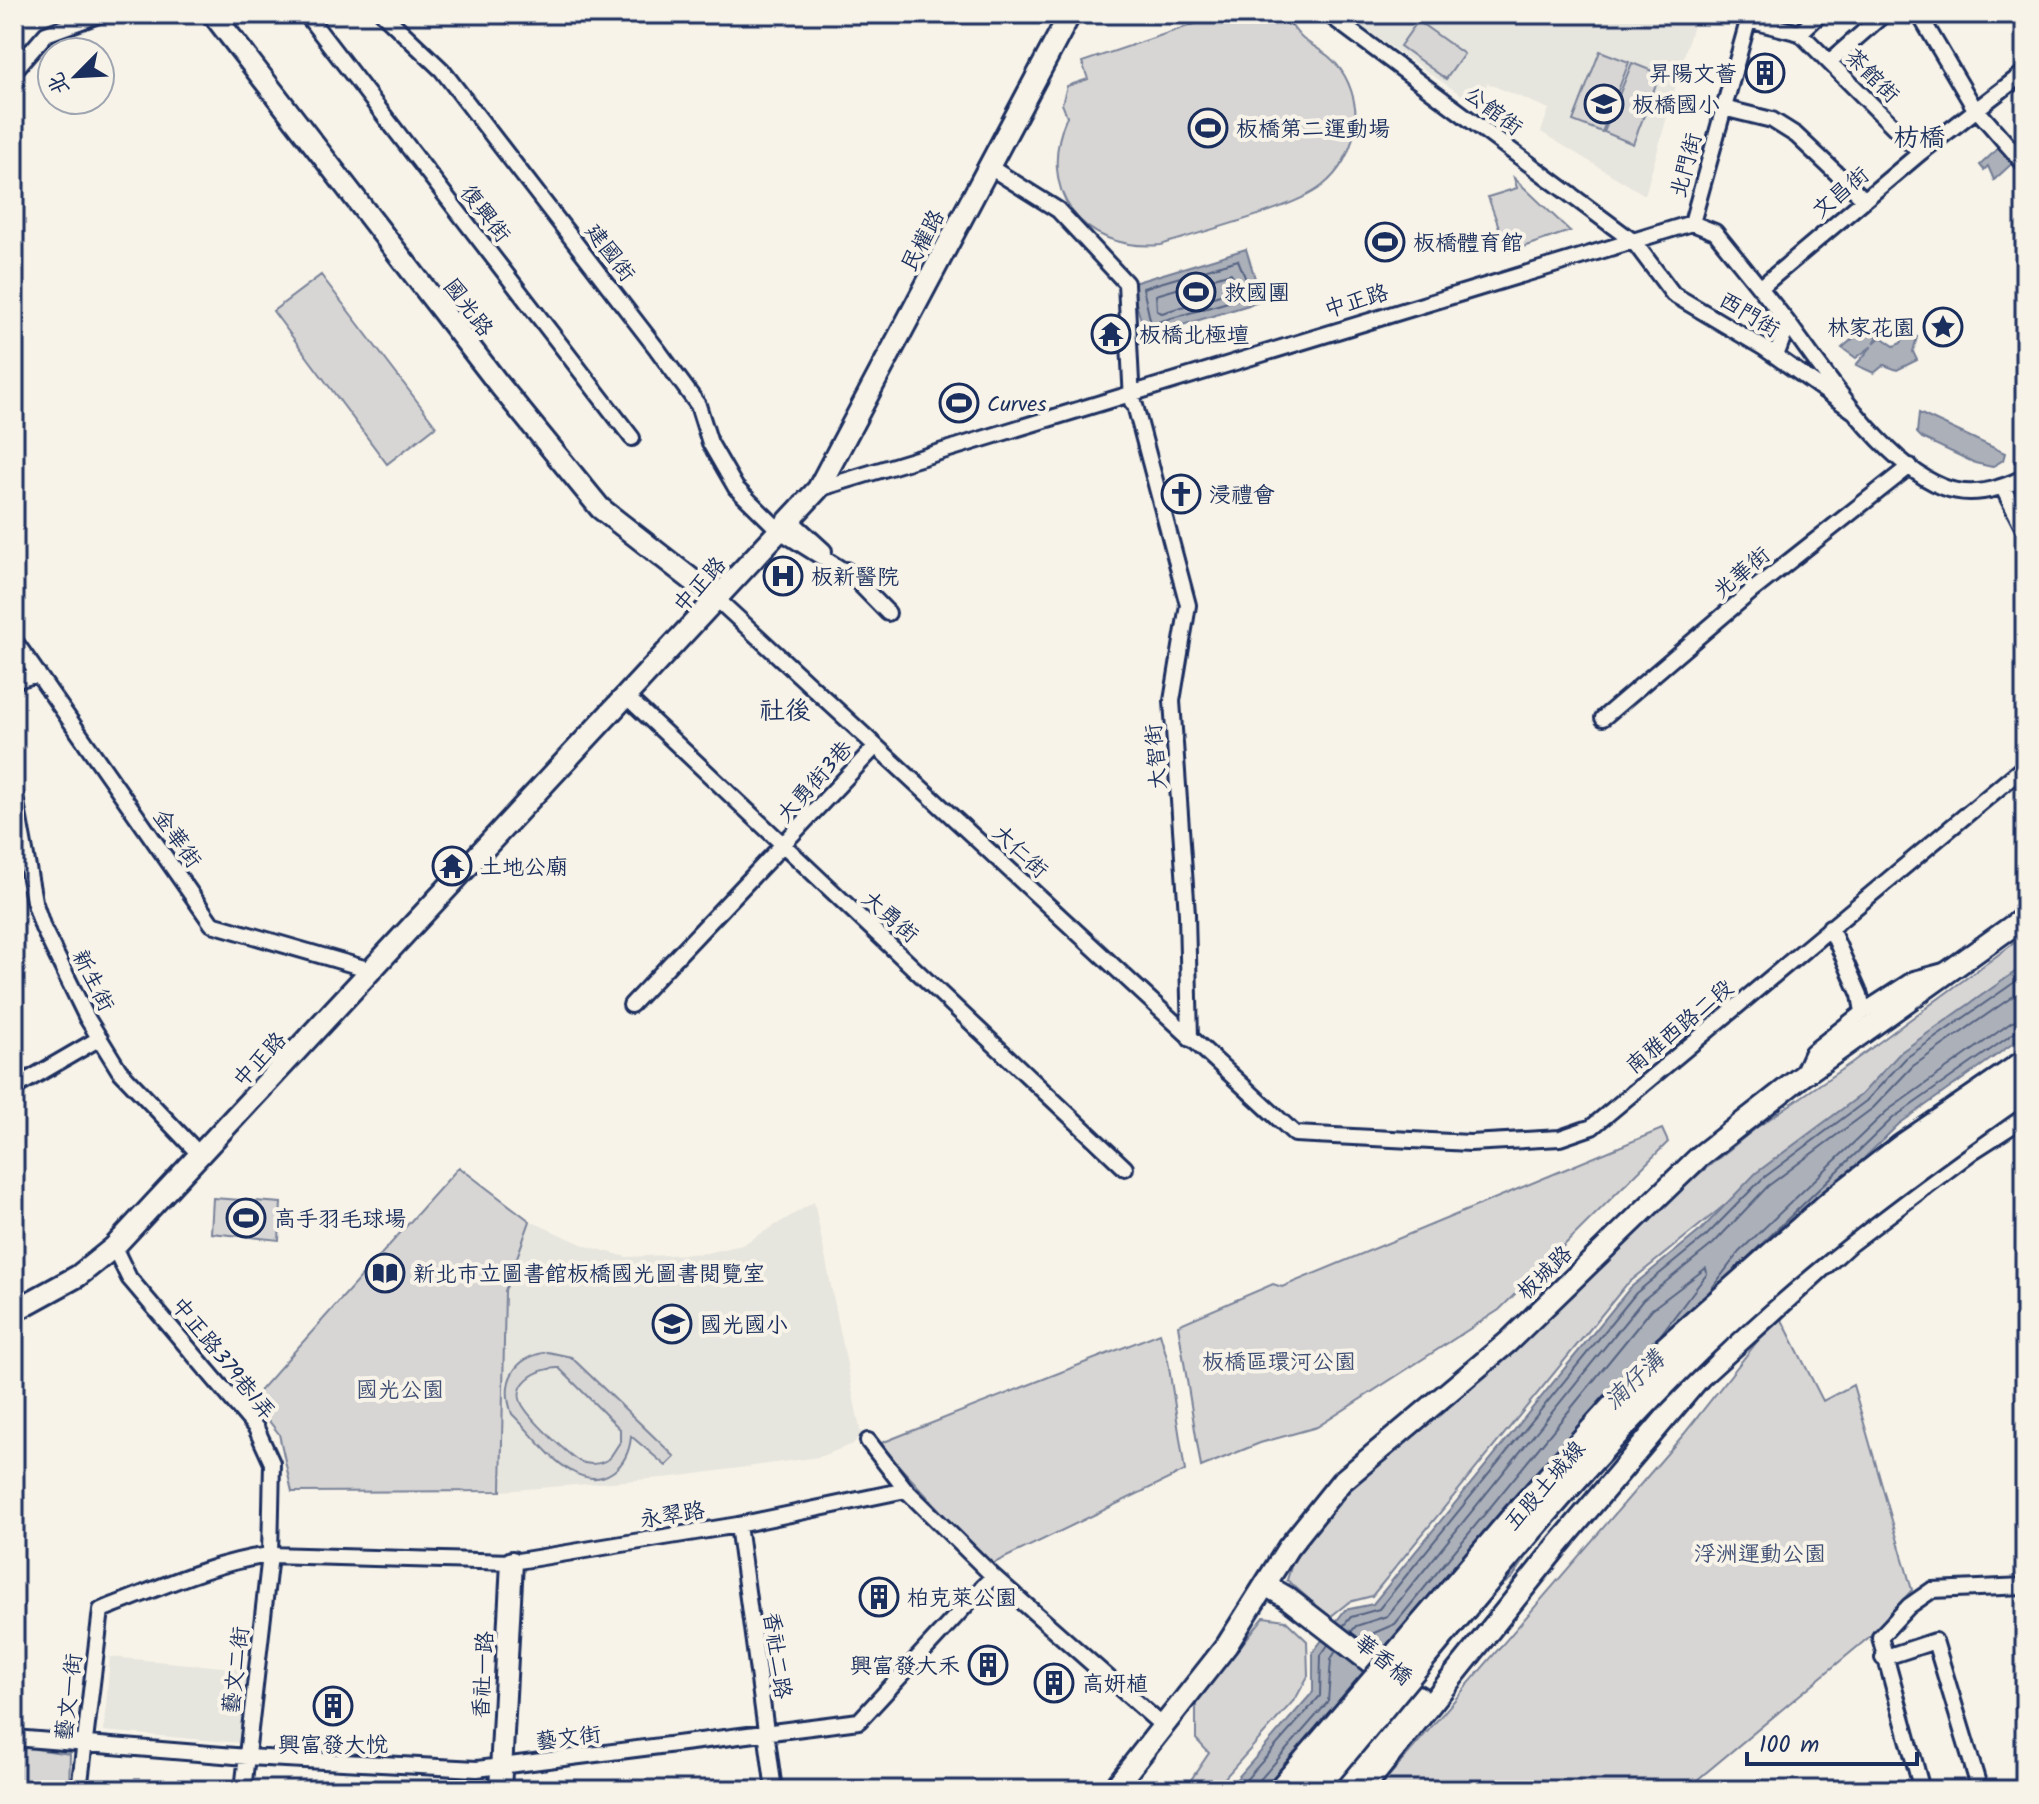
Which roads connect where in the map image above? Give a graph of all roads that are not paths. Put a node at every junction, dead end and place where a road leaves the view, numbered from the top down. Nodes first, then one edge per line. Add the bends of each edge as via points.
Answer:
1 (101, 14) edge
2 (213, 14) edge
3 (306, 14) edge
4 (383, 14) edge
5 (1070, 14) edge
6 (1328, 14) edge
7 (1820, 14) edge
8 (1884, 14) edge
9 (1919, 14) edge
10 (1749, 17) edge
11 (1800, 33) junction
12 (1829, 62) junction
13 (14, 71) edge
14 (2025, 72) edge
15 (1723, 108) junction
16 (1977, 109) junction
17 (1920, 153) junction
18 (2025, 165) edge
19 (988, 166) junction
20 (1864, 199) junction
21 (1692, 223) junction
22 (1634, 242) junction
23 (1760, 288) junction
24 (1788, 324) junction
25 (1776, 356) junction
26 (1132, 394) junction
27 (1855, 412) junction
28 (632, 438) dead end
29 (1910, 466) junction
30 (2025, 477) edge
31 (2003, 488) junction
32 (818, 489) junction
33 (784, 525) junction
34 (2025, 531) edge
35 (718, 600) junction
36 (888, 613) dead end
37 (14, 640) edge
38 (38, 674) junction
39 (14, 681) edge
40 (627, 697) junction
41 (1603, 718) dead end
42 (876, 746) junction
43 (2025, 766) edge
44 (14, 791) edge
45 (784, 846) junction
46 (2025, 917) edge
47 (1830, 927) junction
48 (1956, 968) junction
49 (371, 970) junction
50 (631, 1005) dead end
51 (1863, 1012) junction
52 (100, 1038) junction
53 (1190, 1039) junction
54 (2025, 1064) edge
55 (1801, 1077) junction
56 (14, 1088) edge
57 (2025, 1088) edge
58 (2025, 1114) edge
59 (1295, 1134) joint
60 (200, 1155) junction
61 (1125, 1168) dead end
62 (114, 1247) junction
63 (14, 1311) edge
64 (868, 1441) dead end
65 (906, 1490) junction
66 (738, 1525) junction
67 (270, 1555) junction
68 (512, 1562) junction
69 (993, 1576) junction
70 (2025, 1586) edge
71 (1263, 1592) junction
72 (101, 1610) joint
73 (1883, 1658) junction
74 (1415, 1707) junction
75 (1164, 1727) junction
76 (766, 1734) junction
77 (14, 1738) edge
78 (84, 1746) junction
79 (247, 1757) junction
80 (501, 1767) junction
81 (79, 1790) edge
82 (243, 1790) edge
83 (500, 1790) edge
84 (774, 1790) edge
85 (1096, 1790) edge
86 (1113, 1790) edge
87 (1282, 1790) edge
88 (1312, 1790) edge
89 (1346, 1790) edge
90 (1362, 1790) edge
91 (1922, 1790) edge
92 (1980, 1790) edge

1 - 13 street via 46,34
2 - 35 street, 國光路 via 600,508
3 - 28 street, 復興街
4 - 33 street, 建國街 via 442,70 698,405 710,443 736,488
5 - 19 street, 民權路
6 - 22 street, 公館街
7 - 11 street
8 - 12 street
9 - 16 street
10 - 11 street
10 - 15 street, 北門街
11 - 12 street, 茶館街
12 - 17 street, 茶館街
14 - 16 street, 文昌街
15 - 20 street via 1772,120 1796,135
15 - 21 street, 北門街
16 - 17 street, 文昌街
16 - 18 street
17 - 20 street, 文昌街
19 - 26 street, 大智街 via 1058,210 1126,283
19 - 32 street, 民權路
20 - 23 street, 文昌街
21 - 22 street, 北門街
21 - 23 street, 西門街 via 1715,232
22 - 25 street, 西門街 via 1673,294
22 - 26 street, 中正路
23 - 24 street, 西門街
24 - 25 street
24 - 27 street, 西門街
25 - 27 street, 西門街
26 - 32 street, 中正路
26 - 53 street, 大智街 via 1188,605 1172,701
27 - 29 street, 西門街
29 - 31 street, 西門街 via 1941,486 1963,492
29 - 41 street, 光華街
30 - 31 street, 西門街
31 - 34 street
32 - 33 street, 中正路
33 - 35 street, 中正路
33 - 36 street, 建國街 via 852,576
35 - 40 street, 中正路
35 - 42 street, 大仁街
37 - 38 street, 金華街
38 - 39 street
38 - 49 street, 金華街 via 212,924
40 - 45 street, 大勇街
40 - 49 street, 中正路
42 - 45 street, 大勇街3巷
42 - 53 street, 大仁街
43 - 47 street, 南雅西路二段
44 - 52 street, 新生街 via 43,928
45 - 50 street, 大勇街3巷
45 - 61 street, 大勇街
46 - 48 street, 板城路
47 - 51 street
47 - 59 street, 南雅西路二段 via 1614,1110 1573,1136 1470,1143
48 - 51 street via 1914,979
48 - 55 street, 板城路
49 - 60 street, 中正路
51 - 55 street via 1812,1052
52 - 56 street
52 - 60 street, 新生街 via 119,1070
53 - 59 street, 大仁街
54 - 87 highway, 五股土城線, bridge via 1832,1203 1664,1352 1523,1507
55 - 71 street, 板城路 via 1700,1156 1508,1342 1341,1482 1288,1548
57 - 88 highway, 五股土城線, bridge via 1872,1197 1697,1349 1532,1528
58 - 74 street via 1848,1242 1700,1377
60 - 62 street, 中正路
62 - 63 street, 中正路 via 78,1276
62 - 67 street, 中正路379巷1弄 via 129,1278 266,1446 274,1482
64 - 65 street
65 - 66 street, 永翠路
65 - 69 street
66 - 68 street, 永翠路
66 - 76 street, 香社二路
67 - 68 street, 永翠路
67 - 72 street, 永翠路
67 - 79 street, 藝文二街
68 - 80 street, 香社一路
69 - 75 street
69 - 76 street, 藝文街 via 859,1721
70 - 73 street via 1932,1590 1886,1627 1880,1637
71 - 74 street, 華香橋, bridge
71 - 75 street, 板城路
72 - 78 street, 藝文一街
73 - 91 street
73 - 92 street via 1935,1641
74 - 89 highway
74 - 90 street
75 - 85 street, 板城路 via 1140,1734
75 - 86 street, 板城路
76 - 80 street, 藝文街
76 - 84 street, 香社二路
77 - 78 street, 藝文街
78 - 79 street, 藝文街
78 - 81 street, 藝文一街
79 - 80 street, 藝文街
79 - 82 street, 藝文二街
80 - 83 street, 香社一路

